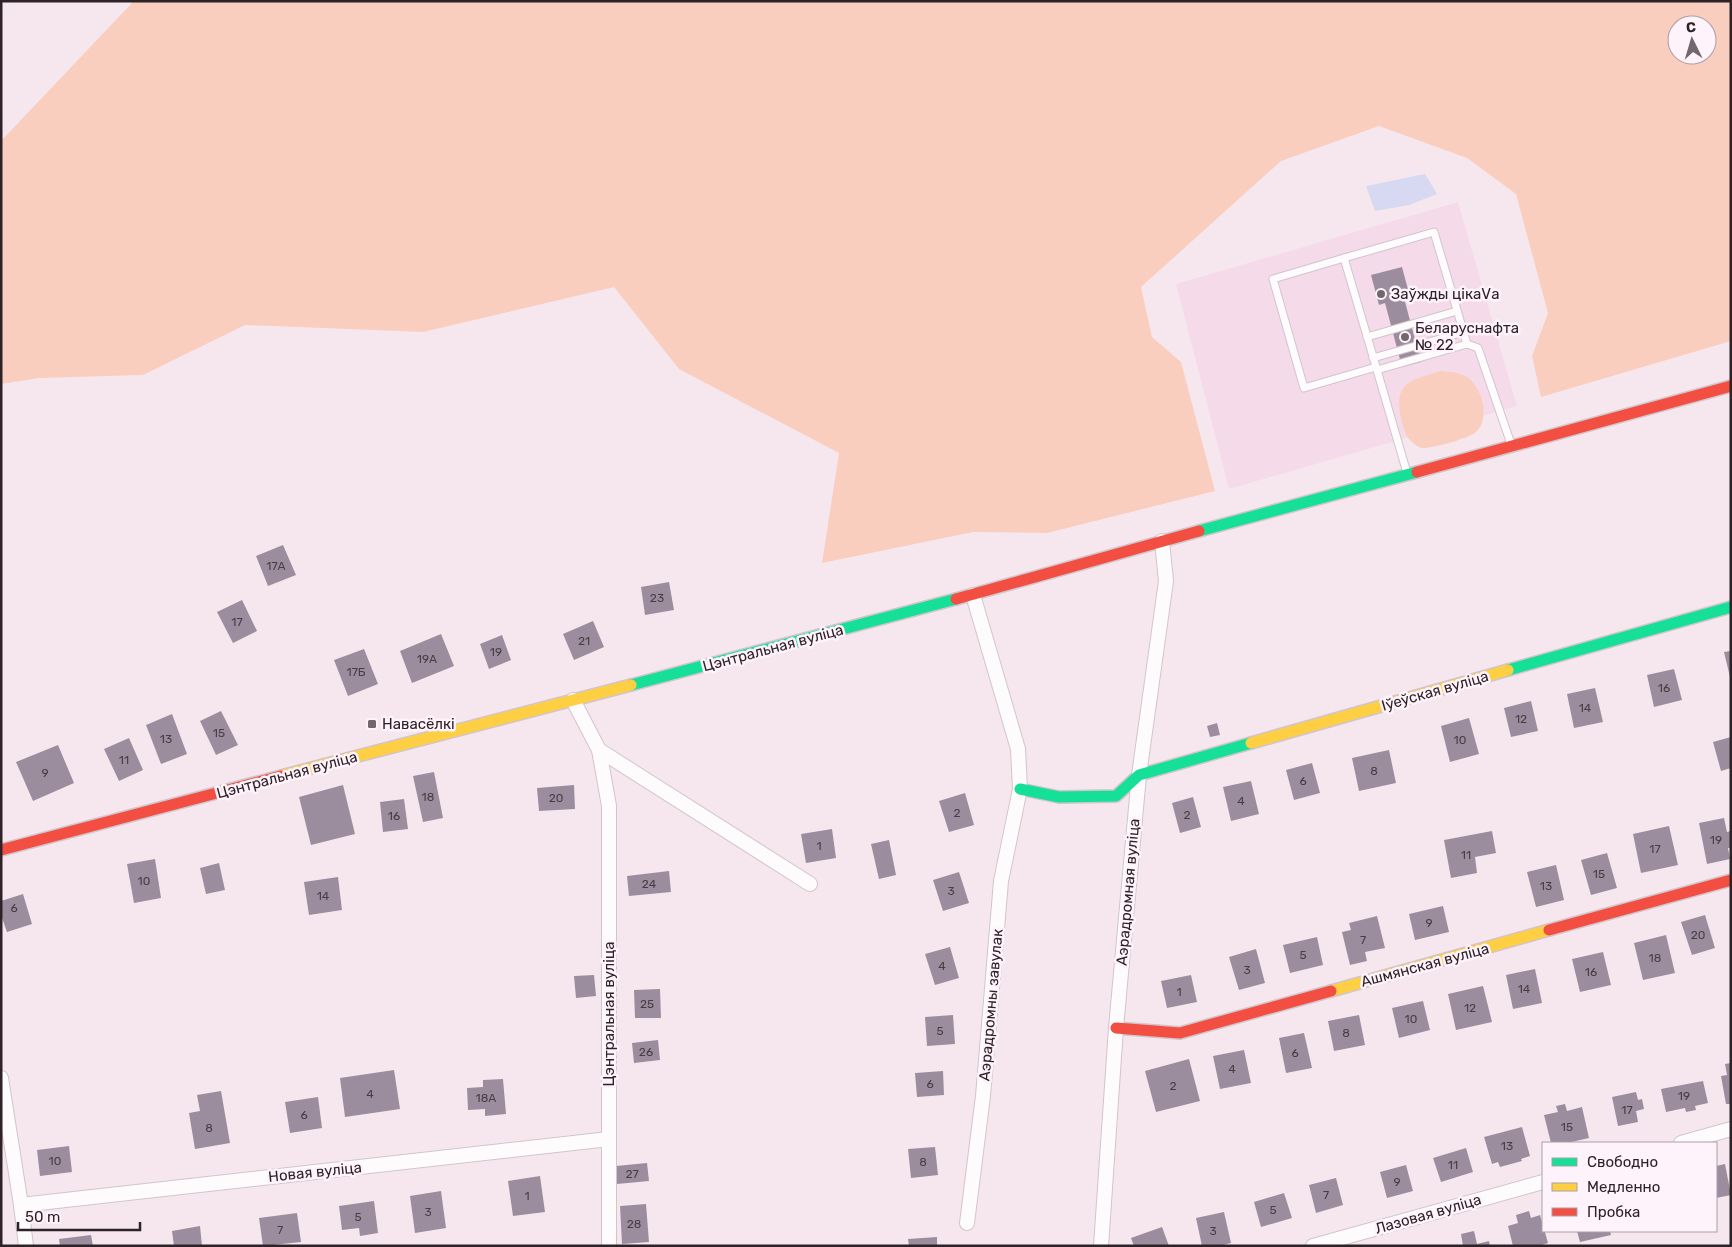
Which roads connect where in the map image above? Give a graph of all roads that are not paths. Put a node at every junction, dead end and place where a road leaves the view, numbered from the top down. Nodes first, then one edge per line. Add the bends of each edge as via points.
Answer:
1 (1344, 258) junction
2 (1457, 311) junction
3 (1464, 332) junction
4 (1367, 337) junction
5 (1467, 344) junction
6 (1373, 358) junction
7 (1376, 369) junction
8 (1731, 386) edge
9 (1511, 445) junction
10 (1407, 473) junction
11 (1162, 540) junction
12 (973, 595) junction
13 (1731, 607) edge
14 (573, 700) junction
15 (599, 750) junction
16 (1139, 775) junction
17 (1020, 789) junction
18 (1, 850) edge
19 (1731, 880) edge
20 (810, 884) dead end
21 (1116, 1028) junction
22 (1, 1078) edge
23 (1731, 1129) edge
24 (609, 1139) junction
25 (1685, 1142) edge
26 (1542, 1182) edge
27 (21, 1205) junction
28 (967, 1223) dead end
29 (26, 1246) edge
30 (609, 1246) edge
31 (1101, 1246) edge
32 (1313, 1246) edge

1 - 2 lane via 1434,232
1 - 4 lane
1 - 7 lane via 1273,279 1304,388
2 - 3 lane
2 - 4 lane
3 - 5 lane
3 - 6 lane
4 - 6 lane
5 - 7 lane
5 - 9 lane via 1478,348
6 - 7 lane
7 - 10 lane
8 - 9 main road, Цэнтральная вуліца
9 - 10 main road, Цэнтральная вуліца
10 - 11 main road, Цэнтральная вуліца
11 - 12 main road, Цэнтральная вуліца
11 - 16 street, Аэрадромная вуліца via 1166,581
12 - 14 main road, Цэнтральная вуліца
12 - 17 street, Аэрадромны завулак via 1018,748
13 - 16 main road, Іўеўская вуліца
14 - 15 street, Цэнтральная вуліца
14 - 18 main road, Цэнтральная вуліца
15 - 20 street
15 - 24 street, Цэнтральная вуліца via 609,806
16 - 17 main road via 1116,796 1059,797
16 - 21 street, Аэрадромная вуліца
17 - 28 street, Аэрадромны завулак via 1000,881 983,1096
19 - 21 main road, Ашмянская вуліца via 1180,1033
21 - 31 street, Аэрадромная вуліца
22 - 27 street
23 - 25 street
24 - 27 street, Новая вуліца
24 - 30 street, Цэнтральная вуліца
26 - 32 street, Лазовая вуліца
27 - 29 street

